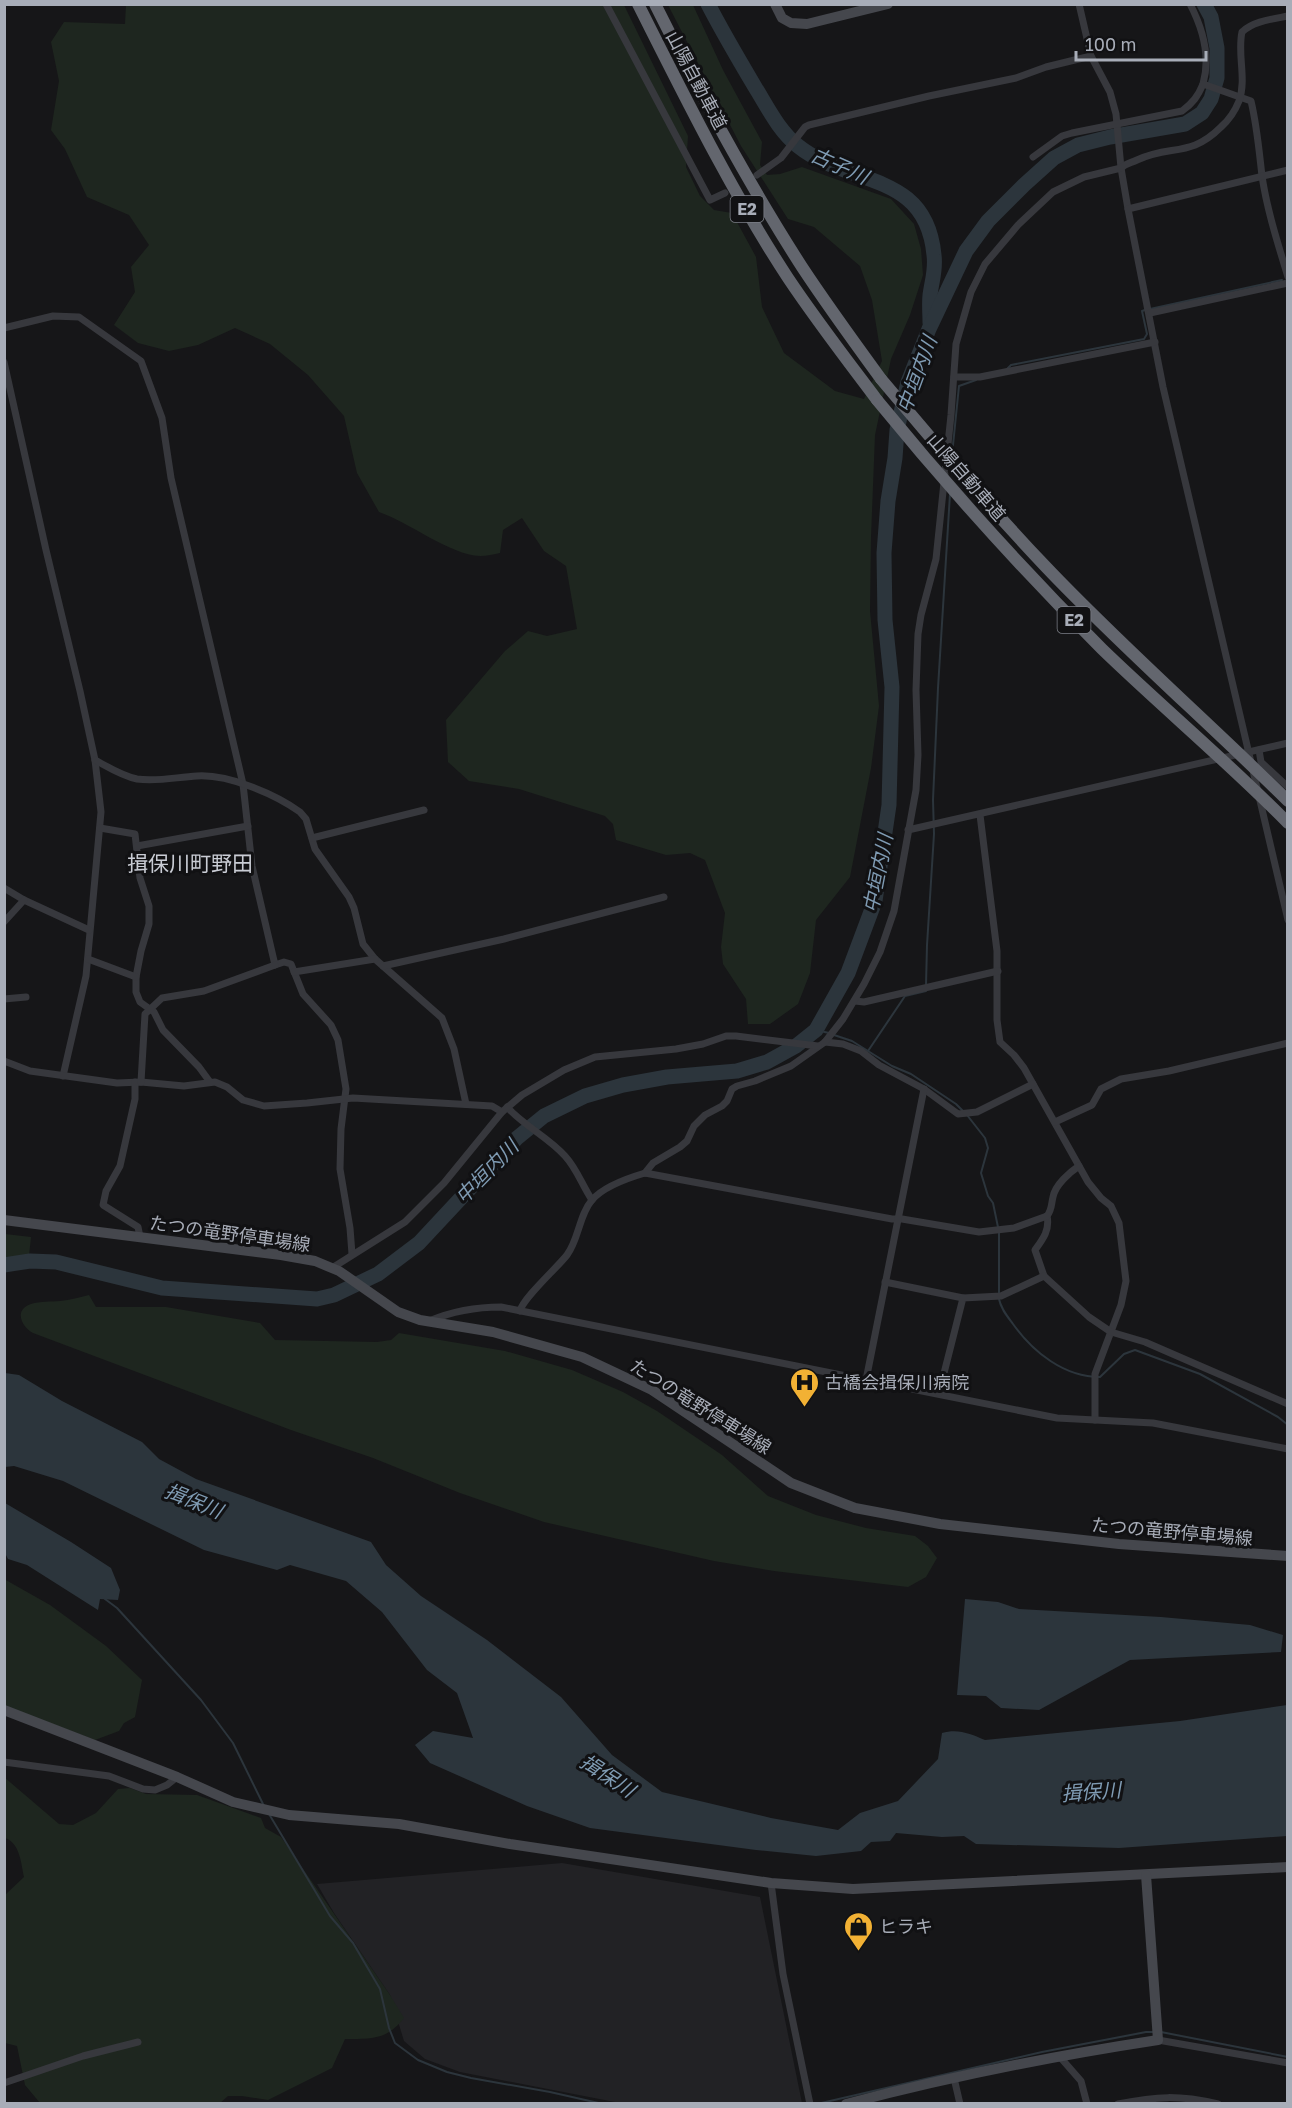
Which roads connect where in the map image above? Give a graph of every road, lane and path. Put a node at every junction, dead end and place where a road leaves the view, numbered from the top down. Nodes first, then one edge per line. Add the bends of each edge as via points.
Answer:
1 (606, 4) edge
2 (638, 4) edge
3 (655, 4) edge
4 (775, 4) edge
5 (888, 4) edge
6 (1079, 4) edge
7 (1190, 4) edge
8 (1287, 16) edge
9 (1091, 56) junction
10 (1205, 84) junction
11 (1238, 98) junction
12 (1118, 125) junction
13 (1033, 157) dead end
14 (1122, 165) junction
15 (1287, 170) edge
16 (757, 175) dead end
17 (1262, 177) junction
18 (725, 193) dead end
19 (1128, 209) junction
20 (1287, 277) edge
21 (1287, 283) edge
22 (1150, 313) junction
23 (4, 328) edge
24 (1155, 342) junction
25 (4, 362) edge
26 (954, 377) junction
27 (1287, 743) edge
28 (1259, 750) junction
29 (1248, 753) junction
30 (94, 760) junction
31 (1269, 770) junction
32 (1255, 781) junction
33 (243, 783) junction
34 (1287, 787) edge
35 (1287, 801) edge
36 (424, 810) dead end
37 (980, 815) junction
38 (1287, 823) edge
39 (248, 826) junction
40 (100, 828) junction
41 (908, 830) junction
42 (312, 838) junction
43 (137, 846) junction
44 (4, 888) edge
45 (664, 897) dead end
46 (24, 900) junction
47 (1287, 920) edge
48 (4, 922) edge
49 (89, 930) junction
50 (88, 959) junction
51 (375, 959) junction
52 (275, 965) junction
53 (384, 966) junction
54 (998, 971) junction
55 (294, 972) junction
56 (136, 977) junction
57 (26, 996) dead end
58 (4, 999) edge
59 (855, 1001) junction
60 (150, 1010) junction
61 (819, 1044) junction
62 (1287, 1044) edge
63 (4, 1061) edge
64 (63, 1076) junction
65 (138, 1082) junction
66 (210, 1082) junction
67 (1033, 1084) junction
68 (924, 1089) junction
69 (346, 1098) junction
70 (466, 1104) junction
71 (506, 1110) junction
72 (1055, 1122) junction
73 (1079, 1166) junction
74 (645, 1173) junction
75 (592, 1200) junction
76 (1047, 1216) junction
77 (897, 1219) junction
78 (4, 1220) edge
79 (140, 1237) junction
80 (352, 1254) junction
81 (335, 1270) junction
82 (1044, 1276) junction
83 (885, 1282) junction
84 (963, 1298) junction
85 (520, 1311) junction
86 (429, 1321) junction
87 (1111, 1332) junction
88 (866, 1380) junction
89 (939, 1394) junction
90 (1287, 1404) edge
91 (1095, 1420) junction
92 (1287, 1449) edge
93 (1287, 1556) edge
94 (4, 1710) edge
95 (4, 1762) edge
96 (177, 1777) junction
97 (1287, 1867) edge
98 (1146, 1875) junction
99 (771, 1883) junction
100 (1158, 2040) junction
101 (138, 2042) dead end
102 (1060, 2057) junction
103 (1287, 2063) edge
104 (954, 2078) junction
105 (4, 2083) edge
106 (810, 2103) edge
107 (846, 2103) edge
108 (960, 2103) edge
109 (1087, 2103) edge
110 (1118, 2103) edge
111 (1218, 2103) edge

1 - 18 street via 710,200
2 - 38 highway, 山陽自動車道 / E2, bridge via 746,207 788,276 878,400 933,468 1044,589
3 - 35 highway, 山陽自動車道 / E2, bridge via 758,195 802,267 881,379 1047,568
4 - 5 street via 782,18 798,25
6 - 9 street
7 - 10 street via 1202,32 1207,59
8 - 11 street via 1242,32 1243,70
9 - 12 street via 1110,92
9 - 16 street via 1016,78 809,125 788,151
10 - 11 street
10 - 12 street via 1182,111
11 - 14 street via 1226,123 1209,139 1184,150 1146,156
11 - 17 street via 1251,101
12 - 13 street via 1062,136
12 - 14 street
14 - 19 street
14 - 26 street via 1053,192 985,264 961,325
15 - 17 street
17 - 19 street
17 - 20 street
19 - 22 street
21 - 22 street
22 - 24 street
23 - 33 street via 52,316 79,317 141,361 162,418 171,478
24 - 26 street via 980,377
24 - 29 street
25 - 30 street
26 - 41 street via 936,559 918,634 918,766
27 - 28 street
28 - 29 street
28 - 31 street via 1261,762
29 - 32 street
29 - 37 street
30 - 33 street via 136,779 197,776
30 - 40 street
31 - 32 street
31 - 34 street
32 - 47 street
33 - 39 street
33 - 42 street via 300,812
36 - 42 street
37 - 41 street
37 - 54 street
39 - 43 street
39 - 52 street via 252,866
40 - 43 street via 135,834
40 - 49 street
41 - 59 street via 889,929
42 - 51 street via 322,862 349,897 363,944
43 - 56 street via 149,924
44 - 46 street
45 - 53 street
46 - 48 street
46 - 49 street
49 - 50 street
50 - 56 street
50 - 64 street
51 - 53 street
51 - 55 street
52 - 55 street via 291,964
52 - 60 street via 204,992 162,998
53 - 70 street via 442,1018 454,1049
54 - 59 street
54 - 67 street via 1000,1042
55 - 69 street via 303,994 331,1025 338,1040
56 - 60 street via 140,1002
57 - 58 street
59 - 61 street
60 - 65 street via 145,1014
60 - 66 street
61 - 68 street via 843,1044 861,1051
61 - 71 street via 726,1036 676,1049 595,1057 522,1095
61 - 74 street via 791,1066 732,1089 722,1106 694,1126 687,1141 653,1163
62 - 72 street via 1121,1078 1101,1089 1092,1105
63 - 64 street via 30,1071
64 - 65 street
65 - 66 street via 184,1086
65 - 79 street via 120,1166 103,1204 138,1227
66 - 69 street via 227,1087 243,1100 264,1106
67 - 68 street via 962,1114
67 - 72 street
68 - 77 street
69 - 70 street
69 - 80 street via 340,1169
70 - 71 street
71 - 75 street via 566,1156
71 - 80 street via 421,1207 393,1231
72 - 73 street
73 - 76 street via 1057,1187
73 - 87 street via 1111,1206 1121,1234 1126,1281
74 - 75 street via 629,1177
74 - 77 street
75 - 85 street via 569,1252
76 - 77 street via 1014,1228 979,1232
76 - 82 street via 1046,1232 1035,1250
77 - 83 street
78 - 79 street, たつの竜野停車場線
79 - 81 street, たつの竜野停車場線 via 281,1255 315,1261
80 - 81 street
81 - 86 street, たつの竜野停車場線 via 398,1312
82 - 84 street via 999,1297
82 - 87 street
83 - 84 street
83 - 88 street
84 - 89 street
85 - 86 street via 478,1307
85 - 88 street
86 - 93 street, たつの竜野停車場線 via 493,1332 582,1357 652,1390 791,1483 855,1508 939,1524 1108,1543
87 - 90 street via 1145,1342
87 - 91 street via 1095,1377
88 - 89 street
89 - 91 street via 1057,1418
91 - 92 street via 1153,1423
94 - 96 street
95 - 96 street via 109,1776 143,1789 155,1790
96 - 99 street via 233,1802 289,1815 399,1824
97 - 98 street
98 - 99 street via 853,1889
98 - 100 street
99 - 106 street via 783,1974
100 - 102 street
100 - 103 street
101 - 105 street
102 - 104 street
102 - 109 street via 1082,2081
104 - 107 street
104 - 108 street
110 - 111 street via 1162,2096

